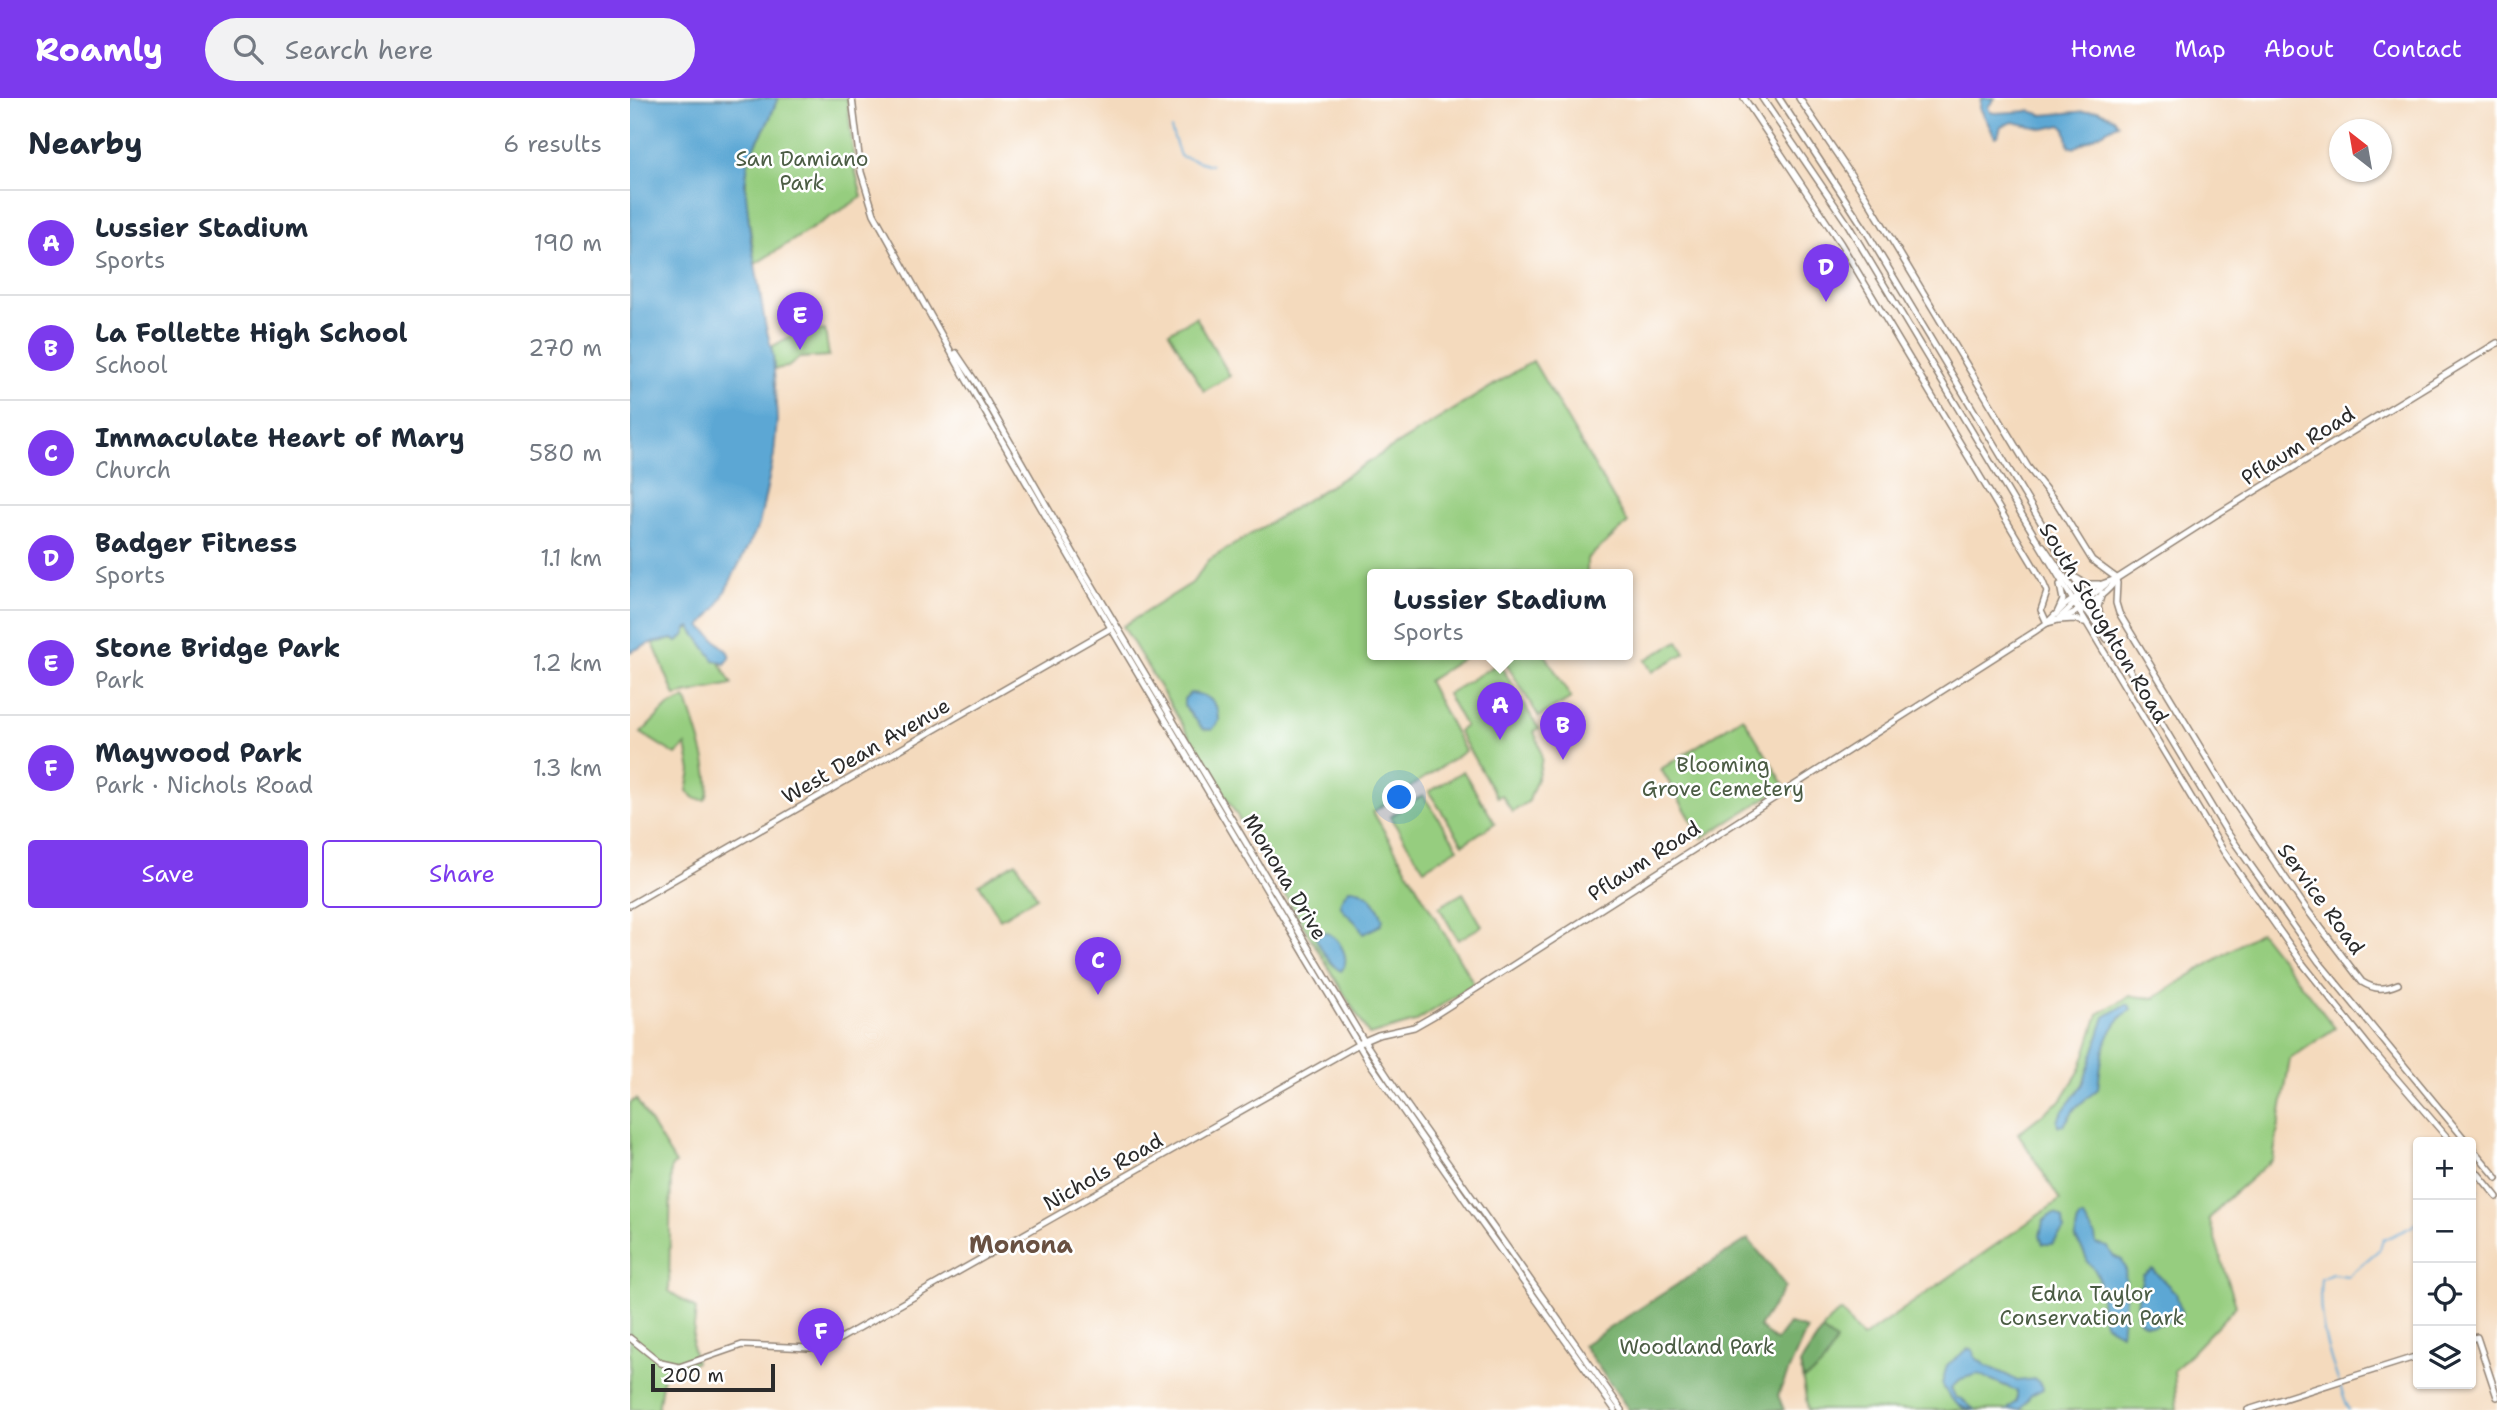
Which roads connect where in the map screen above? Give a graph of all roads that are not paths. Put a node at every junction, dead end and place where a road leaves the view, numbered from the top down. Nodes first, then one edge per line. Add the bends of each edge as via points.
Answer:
1 (852, 98) edge
2 (1744, 98) edge
3 (1762, 98) edge
4 (1779, 98) edge
5 (1800, 98) edge
6 (2497, 343) edge
7 (2032, 533) junction
8 (2059, 578) junction
9 (2074, 578) junction
10 (2116, 579) junction
11 (2099, 584) junction
12 (2102, 593) junction
13 (2081, 602) junction
14 (2058, 611) junction
15 (2059, 620) junction
16 (2047, 623) junction
17 (2085, 623) junction
18 (2102, 624) junction
19 (1114, 626) junction
20 (2123, 661) junction
21 (630, 905) edge
22 (2398, 984) dead end
23 (1361, 1043) junction
24 (2447, 1137) edge
25 (2463, 1137) edge
26 (2476, 1153) edge
27 (2476, 1171) edge
28 (2497, 1178) edge
29 (2497, 1197) edge
30 (630, 1338) edge
31 (2476, 1343) edge
32 (2413, 1358) edge
33 (2497, 1397) edge
34 (1615, 1410) edge
35 (1622, 1410) edge
36 (2248, 1410) edge

1 - 19 street, Monona Drive via 870,206 966,379
2 - 16 street via 1841,244 2042,580 2047,592 2041,610
3 - 7 street, South Stoughton Road via 1846,223
4 - 9 street, South Stoughton Road via 1866,231
5 - 10 street via 1866,197 2033,473 2092,560
6 - 10 street, Pflaum Road
7 - 8 street, South Stoughton Road
7 - 13 street
8 - 13 street, South Stoughton Road
8 - 14 street via 2063,597
9 - 11 street
9 - 13 street, South Stoughton Road
10 - 11 street, Pflaum Road
10 - 12 street, Pflaum Road
10 - 13 street
10 - 22 street, Service Road via 2119,613 2299,898 2362,982 2377,989
11 - 13 street, Pflaum Road
12 - 13 street, Pflaum Road
12 - 18 street via 2098,606
13 - 14 street, Pflaum Road
13 - 15 street, Pflaum Road
13 - 16 street
13 - 17 street, South Stoughton Road
13 - 18 street, South Stoughton Road
13 - 20 street
14 - 16 street, Pflaum Road
15 - 16 street, Pflaum Road
15 - 17 street
16 - 23 street, Pflaum Road via 1435,1015 1414,1027
17 - 24 street, South Stoughton Road via 2266,914
18 - 20 street, South Stoughton Road
19 - 21 street, West Dean Avenue
19 - 23 street, Monona Drive
20 - 25 street, South Stoughton Road via 2280,910 2356,1010
23 - 30 street, Nichols Road via 830,1344 810,1348 742,1345 678,1367 661,1363
23 - 34 street, Monona Drive via 1475,1214
23 - 35 street, Monona Drive
26 - 28 street
27 - 29 street
31 - 33 street
32 - 36 street

